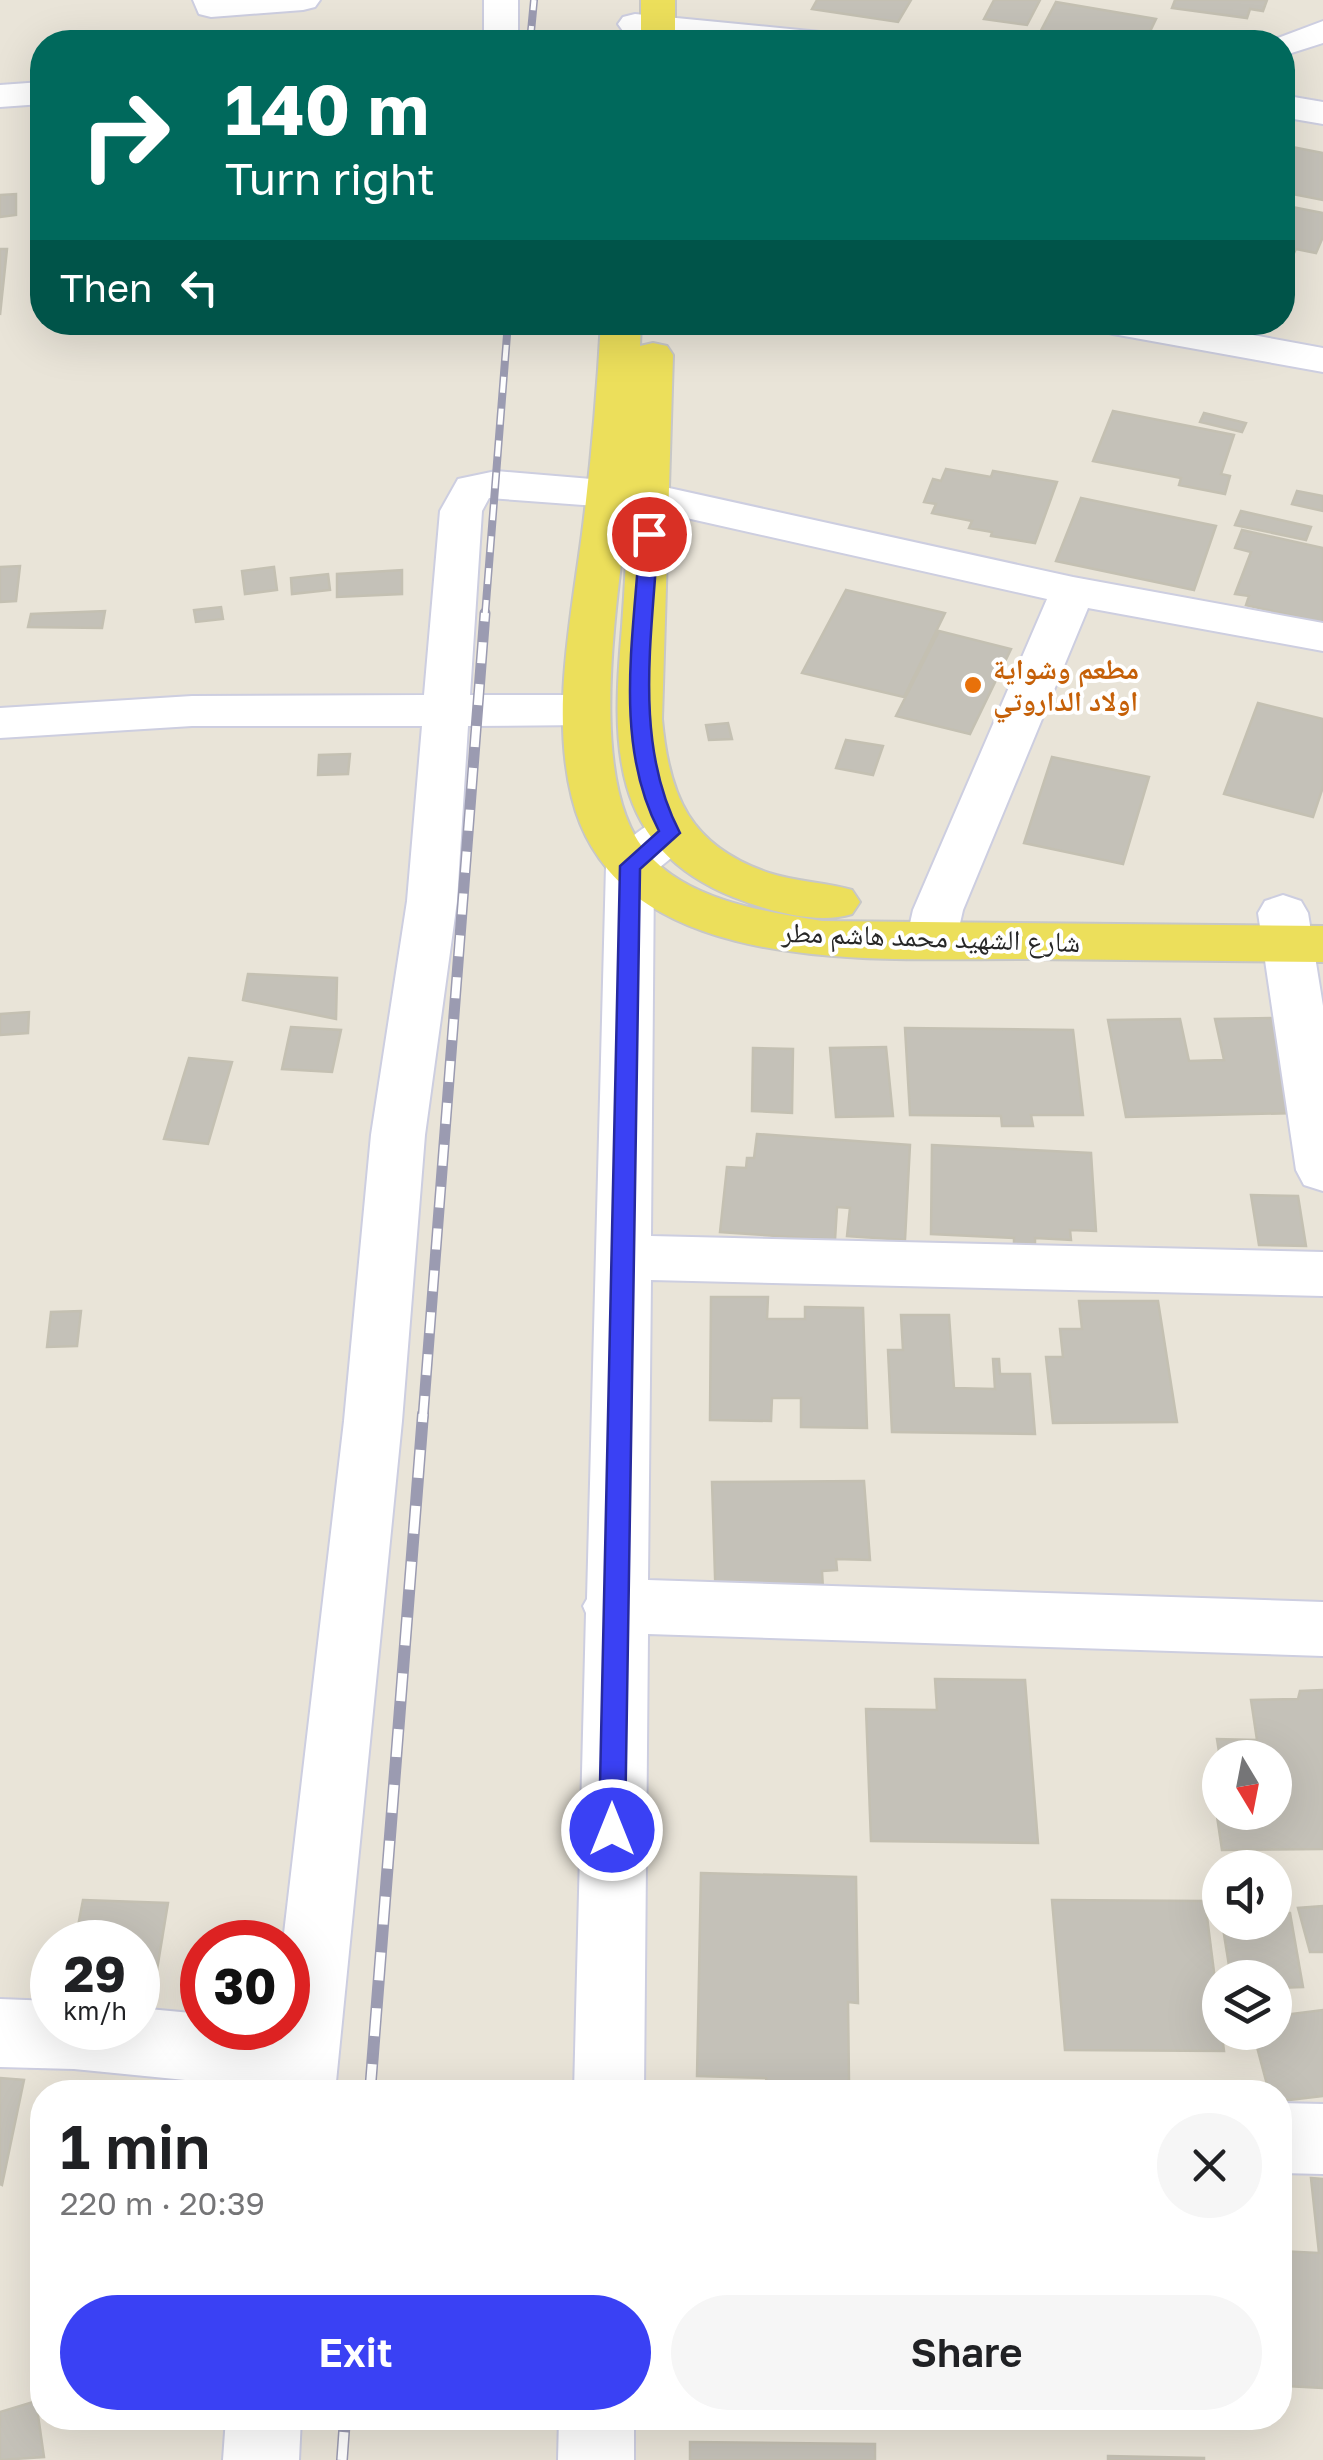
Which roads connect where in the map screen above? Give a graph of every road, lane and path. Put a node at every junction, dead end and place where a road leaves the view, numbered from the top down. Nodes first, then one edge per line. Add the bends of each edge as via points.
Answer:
1 (210, 0) edge
2 (302, 0) edge
3 (501, 0) edge
4 (646, 27) edge
5 (501, 30) edge
6 (742, 30) edge
7 (1323, 32) edge
8 (1295, 42) edge
9 (30, 93) edge
10 (0, 96) edge
11 (1295, 108) edge
12 (1323, 113) edge
13 (622, 335) edge
14 (651, 335) edge
15 (1185, 335) edge
16 (1323, 360) edge
17 (630, 495) junction
18 (1073, 591) junction
19 (1323, 636) edge
20 (445, 709) junction
21 (587, 710) junction
22 (0, 723) edge
23 (650, 850) junction
24 (934, 925) junction
25 (1304, 929) edge
26 (1323, 1170) edge
27 (623, 1257) junction
28 (1323, 1274) edge
29 (614, 1606) junction
30 (1323, 1629) edge
31 (0, 2033) edge
32 (302, 2075) edge
33 (609, 2080) edge
34 (1292, 2139) edge
35 (1323, 2140) edge
36 (263, 2430) edge
37 (597, 2430) edge
38 (261, 2460) edge
39 (596, 2460) edge

1 - 2 street via 210,7
3 - 5 street
4 - 6 street
7 - 8 street
9 - 10 street
11 - 12 street
13 - 17 main road, شارع الشهيد محمد هاشم مطر
14 - 17 main road, شارع الشهيد محمد هاشم مطر
15 - 16 street
17 - 18 street
17 - 20 street via 496,484 473,488 461,511
17 - 21 main road, شارع الشهيد محمد هاشم مطر
17 - 23 main road, شارع الشهيد محمد هاشم مطر via 639,722 653,801
18 - 19 street
18 - 24 street
20 - 21 street
20 - 22 street via 192,711
20 - 32 street via 432,901 398,1135
21 - 23 main road, شارع الشهيد محمد هاشم مطر via 606,832
23 - 24 main road, شارع الشهيد محمد هاشم مطر via 682,902 759,929 822,938
23 - 27 street
24 - 25 main road, شارع الشهيد محمد هاشم مطر
25 - 26 street
27 - 28 street
27 - 29 street
29 - 30 street
29 - 33 street
31 - 32 street via 74,2035
34 - 35 street
36 - 38 street
37 - 39 street

